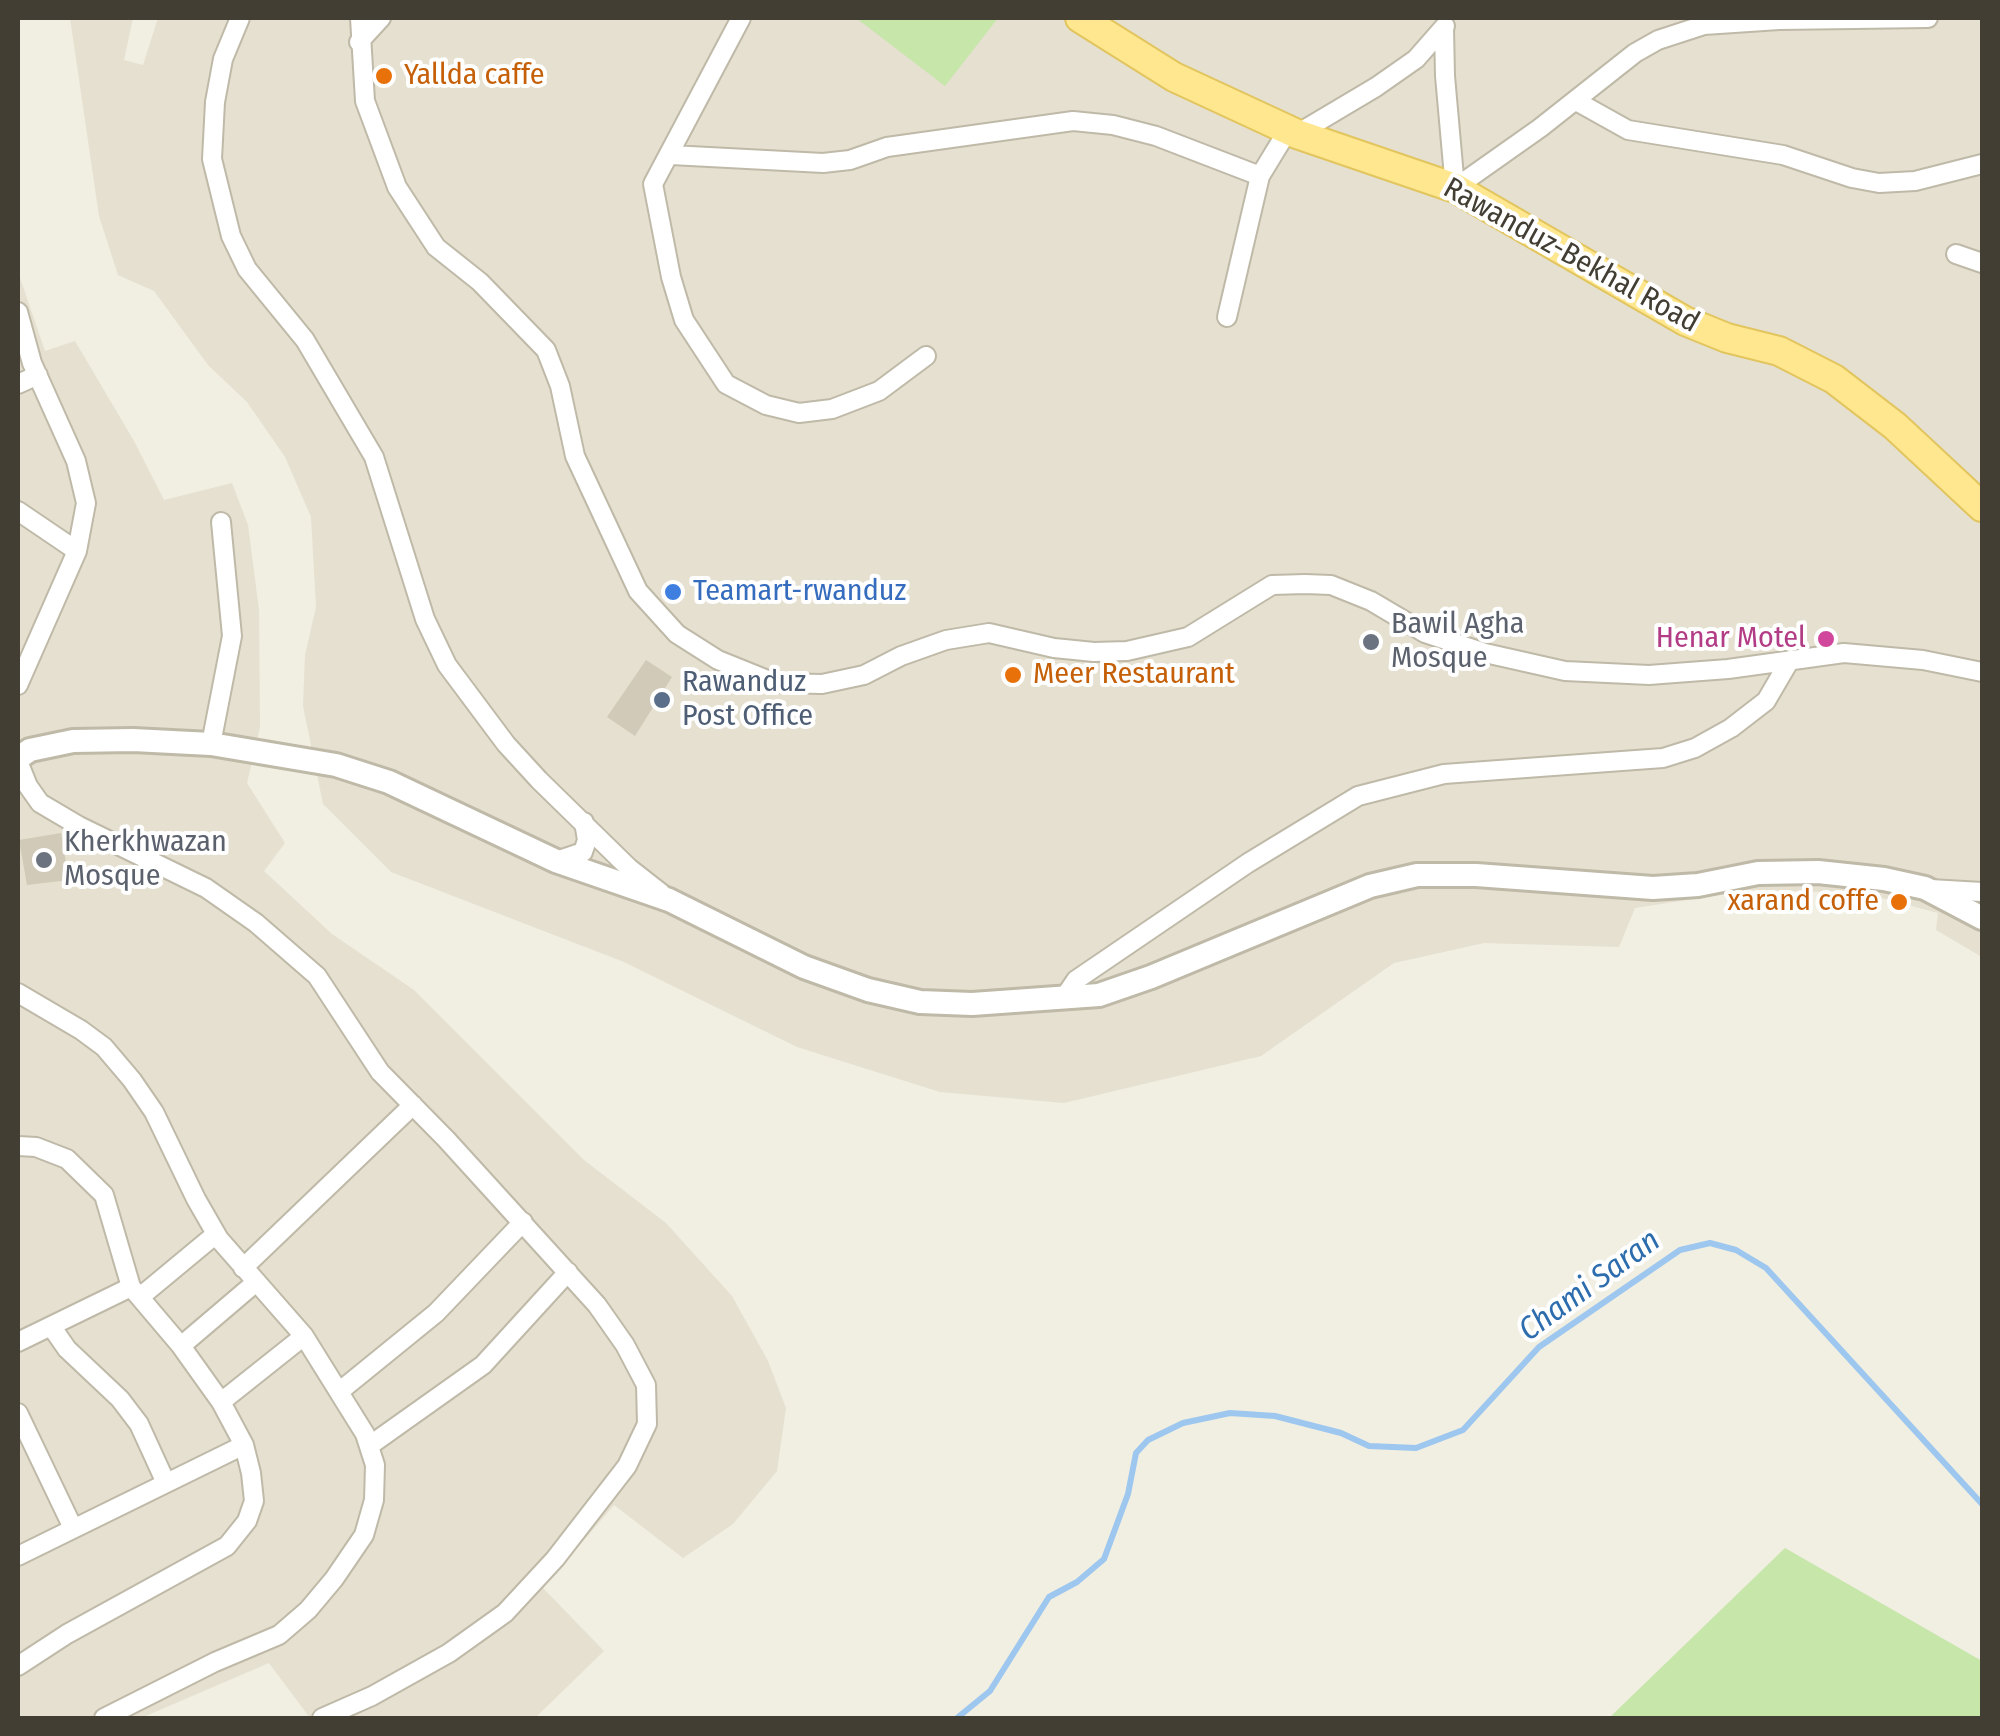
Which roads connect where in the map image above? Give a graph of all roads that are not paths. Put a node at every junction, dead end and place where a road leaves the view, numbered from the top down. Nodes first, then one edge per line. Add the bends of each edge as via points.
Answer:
1 (240, 18) edge
2 (360, 18) edge
3 (380, 18) edge
4 (741, 18) edge
5 (1080, 18) edge
6 (1928, 18) edge
7 (1447, 23) edge
8 (359, 42) junction
9 (1576, 101) junction
10 (1293, 132) junction
11 (671, 155) junction
12 (1982, 164) edge
13 (1260, 176) junction
14 (1455, 188) junction
15 (1956, 254) dead end
16 (1982, 263) edge
17 (18, 312) edge
18 (1227, 316) dead end
19 (926, 356) dead end
20 (38, 375) junction
21 (18, 384) edge
22 (1982, 507) edge
23 (18, 511) edge
24 (222, 522) dead end
25 (77, 551) junction
26 (23, 659) edge
27 (1790, 660) junction
28 (1982, 672) edge
29 (18, 686) edge
30 (210, 744) junction
31 (18, 760) edge
32 (584, 822) junction
33 (556, 860) junction
34 (1925, 888) junction
35 (1982, 892) edge
36 (669, 900) junction
37 (1982, 918) edge
38 (18, 992) edge
39 (1063, 999) junction
40 (413, 1105) junction
41 (18, 1146) edge
42 (523, 1222) junction
43 (216, 1234) junction
44 (568, 1272) junction
45 (249, 1275) junction
46 (136, 1292) junction
47 (51, 1326) junction
48 (304, 1336) junction
49 (18, 1342) edge
50 (181, 1346) junction
51 (340, 1391) junction
52 (221, 1402) junction
53 (18, 1413) edge
54 (244, 1444) junction
55 (369, 1446) junction
56 (166, 1483) junction
57 (73, 1528) junction
58 (18, 1556) edge
59 (18, 1666) edge
60 (104, 1718) edge
61 (322, 1718) edge

1 - 32 street via 214,102 212,158 231,236 247,269 305,340 374,457 425,619 447,665 506,744
2 - 8 street
3 - 8 street
4 - 11 street
5 - 10 main road, Rawanduz-Bekhal Road via 1174,77
6 - 9 street via 1704,25 1635,53
7 - 10 street via 1416,59
7 - 14 street
8 - 27 street via 365,100 397,188 436,247 546,350 575,456 638,591 677,634 718,660 775,683 822,684 864,675 946,640 989,633 1054,648 1127,651 1188,636 1272,585 1305,584 1331,585 1371,601 1425,633 1566,671 1648,675
9 - 12 street via 1628,130 1783,154 1878,183
9 - 14 street
10 - 13 street
10 - 14 main road, Rawanduz-Bekhal Road
11 - 13 street via 823,163 888,146 1073,121 1156,136
11 - 19 street via 653,184 671,277 684,320 726,384 766,405 832,409 879,391
13 - 18 street
14 - 22 main road, Rawanduz-Bekhal Road via 1685,322 1778,351 1834,379
15 - 16 street
17 - 20 street
20 - 21 street
20 - 25 street via 76,461 86,503
23 - 25 street
24 - 30 street via 232,636
25 - 26 street
26 - 29 street
27 - 28 street via 1844,653
27 - 39 street via 1766,700 1742,719 1663,758 1444,774 1358,796 1076,980
30 - 31 street via 73,741 30,750
30 - 33 street via 389,782
31 - 40 street via 40,803 206,888 296,956 318,976 380,1072
32 - 33 street via 582,852
32 - 36 street
33 - 36 street
34 - 35 street
34 - 37 street
34 - 39 street via 1818,872 1653,888 1417,875 1370,886 1151,977
36 - 39 street via 868,990 920,1002
38 - 43 street via 104,1047 132,1080
40 - 42 street
40 - 45 street
41 - 46 street via 67,1159 104,1195
42 - 44 street
42 - 51 street via 436,1313
43 - 45 street
43 - 46 street
44 - 55 street via 483,1365
44 - 61 street via 625,1345 646,1385 648,1424 627,1466 505,1613 449,1652
45 - 48 street
45 - 50 street
46 - 47 street
46 - 50 street
47 - 49 street
47 - 56 street via 139,1424
48 - 51 street
48 - 52 street
50 - 52 street
51 - 55 street
52 - 54 street
53 - 57 street
54 - 56 street
54 - 59 street via 254,1501 227,1546
55 - 60 street via 374,1500 364,1535 308,1610 279,1635
56 - 57 street
57 - 58 street

